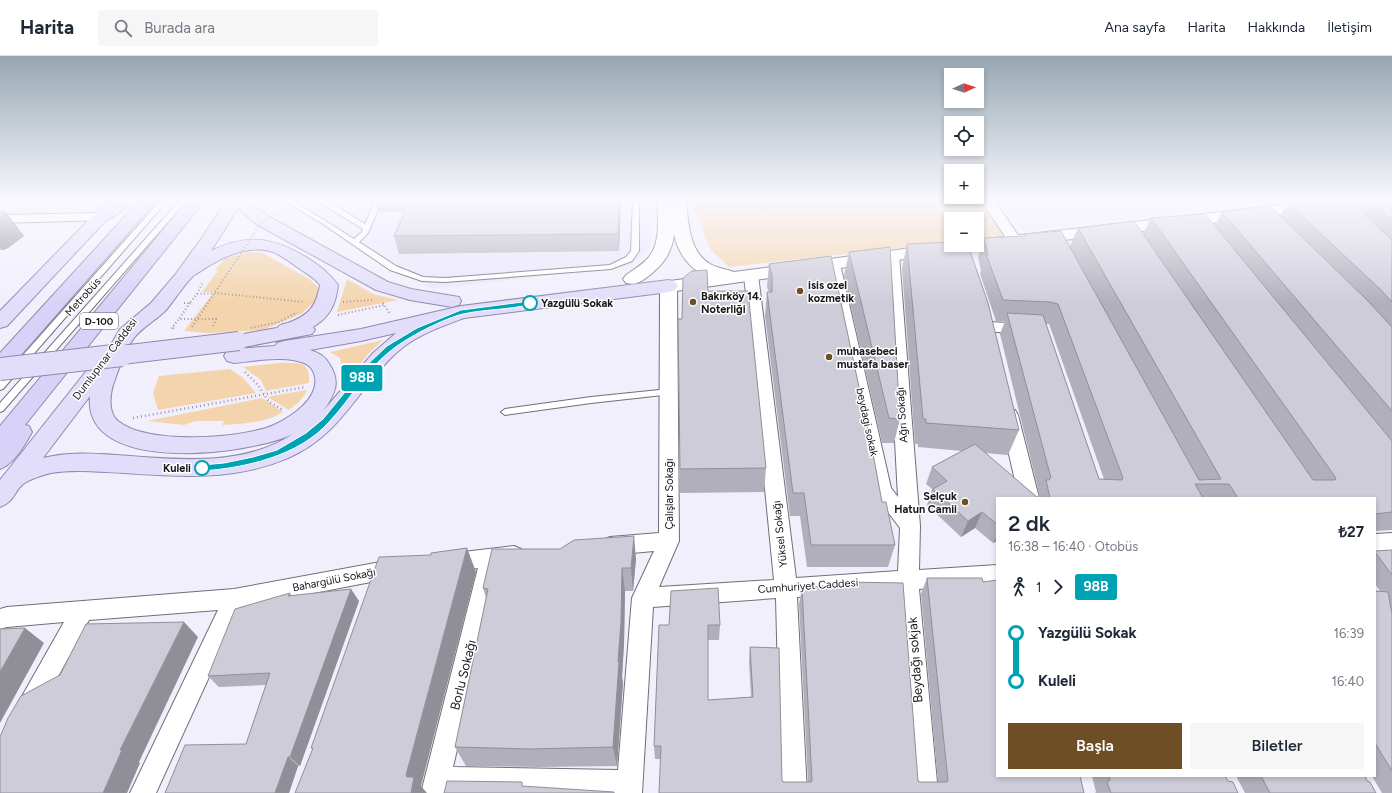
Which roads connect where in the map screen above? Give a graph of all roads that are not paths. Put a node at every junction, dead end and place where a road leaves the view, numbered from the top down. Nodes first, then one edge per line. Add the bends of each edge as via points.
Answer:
1 (85, 234) edge
2 (118, 234) edge
3 (135, 234) edge
4 (153, 234) edge
5 (169, 234) edge
6 (197, 234) edge
7 (211, 234) edge
8 (288, 234) edge
9 (341, 234) edge
10 (363, 234) edge
11 (635, 234) edge
12 (664, 234) edge
13 (683, 234) edge
14 (1010, 234) edge
15 (1135, 234) edge
16 (1015, 241) junction
17 (354, 243) junction
18 (984, 245) edge
19 (944, 250) edge
20 (892, 256) junction
21 (833, 263) junction
22 (751, 275) junction
23 (182, 277) junction
24 (632, 279) junction
25 (669, 286) junction
26 (457, 306) junction
27 (0, 322) edge
28 (988, 328) edge
29 (1042, 329) edge
30 (125, 335) junction
31 (77, 348) junction
32 (238, 355) junction
33 (0, 368) edge
34 (0, 382) edge
35 (0, 387) edge
36 (669, 392) junction
37 (1005, 397) edge
38 (0, 410) edge
39 (504, 412) dead end
40 (0, 441) edge
41 (0, 460) edge
42 (16, 477) junction
43 (1029, 497) edge
44 (0, 498) edge
45 (910, 526) junction
46 (669, 541) junction
47 (1392, 542) edge
48 (1376, 543) edge
49 (592, 548) edge
50 (530, 554) edge
51 (491, 558) junction
52 (382, 570) junction
53 (996, 574) edge
54 (908, 580) junction
55 (786, 588) junction
56 (374, 592) edge
57 (643, 598) junction
58 (234, 599) junction
59 (83, 611) junction
60 (0, 619) edge
61 (20, 720) edge
62 (436, 787) edge
63 (630, 788) edge
64 (143, 793) edge
65 (794, 793) edge
66 (925, 793) edge

1 - 27 main road
2 - 33 highway
3 - 35 lane, Metrobüs
4 - 38 lane, Metrobüs
5 - 31 highway, D-100
6 - 30 main road, Dumlupınar Caddesi
7 - 23 main road
8 - 26 main road via 382,286
9 - 17 lane
10 - 17 lane
11 - 17 lane via 635,251 629,259 611,267 445,280 422,279 393,268
12 - 24 main road via 655,262
13 - 22 main road via 692,259 699,266 710,272
14 - 16 street
15 - 16 main road via 1058,243
16 - 18 main road
19 - 20 main road
20 - 21 main road
20 - 45 street, Ağrı Sokağı
21 - 22 main road
21 - 45 street, beydagi sokak via 882,491
22 - 25 main road
22 - 55 street, Yüksel Sokağı
23 - 30 main road via 150,316
23 - 32 main road via 214,256 237,248 268,246 287,253 326,280 329,285 329,310
24 - 25 main road via 662,280
24 - 26 main road
25 - 26 main road
25 - 36 street, Çalışlar Sokağı
26 - 32 main road via 361,335
26 - 42 main road via 390,348 371,366 326,421 280,452 224,467 190,469 82,462 40,467
28 - 29 street
30 - 32 main road via 107,374 100,397 103,417 119,432 143,441 190,445 237,442 279,432 309,413 323,395 328,383 324,370 307,356 285,352
30 - 42 main road, Dumlupınar Caddesi
31 - 40 highway, D-100
31 - 41 highway via 50,393
32 - 33 main road, bridge
32 - 34 main road
36 - 39 lane
36 - 46 street, Çalışlar Sokağı
37 - 43 street
42 - 44 main road, Dumlupınar Caddesi
45 - 54 street, Beydağı sokjak
46 - 49 street
46 - 57 street, Çalışlar Sokağı
47 - 48 street
50 - 51 street, Bahargülü Sokağı
51 - 52 street, Bahargülü Sokağı
51 - 62 street, Borlu Sokağı
52 - 56 street
52 - 58 street, Bahargülü Sokağı
53 - 54 street, Cumhuriyet Caddesi
54 - 55 street, Cumhuriyet Caddesi
54 - 66 street, Beydağı sokjak
55 - 57 street, Cumhuriyet Caddesi
55 - 65 street, Yüksel Sokağı
57 - 63 street, Çalışlar Sokağı
58 - 59 street, Bahargülü Sokağı
58 - 64 street
59 - 60 street, Bahargülü Sokağı
59 - 61 street
62 - 63 street

